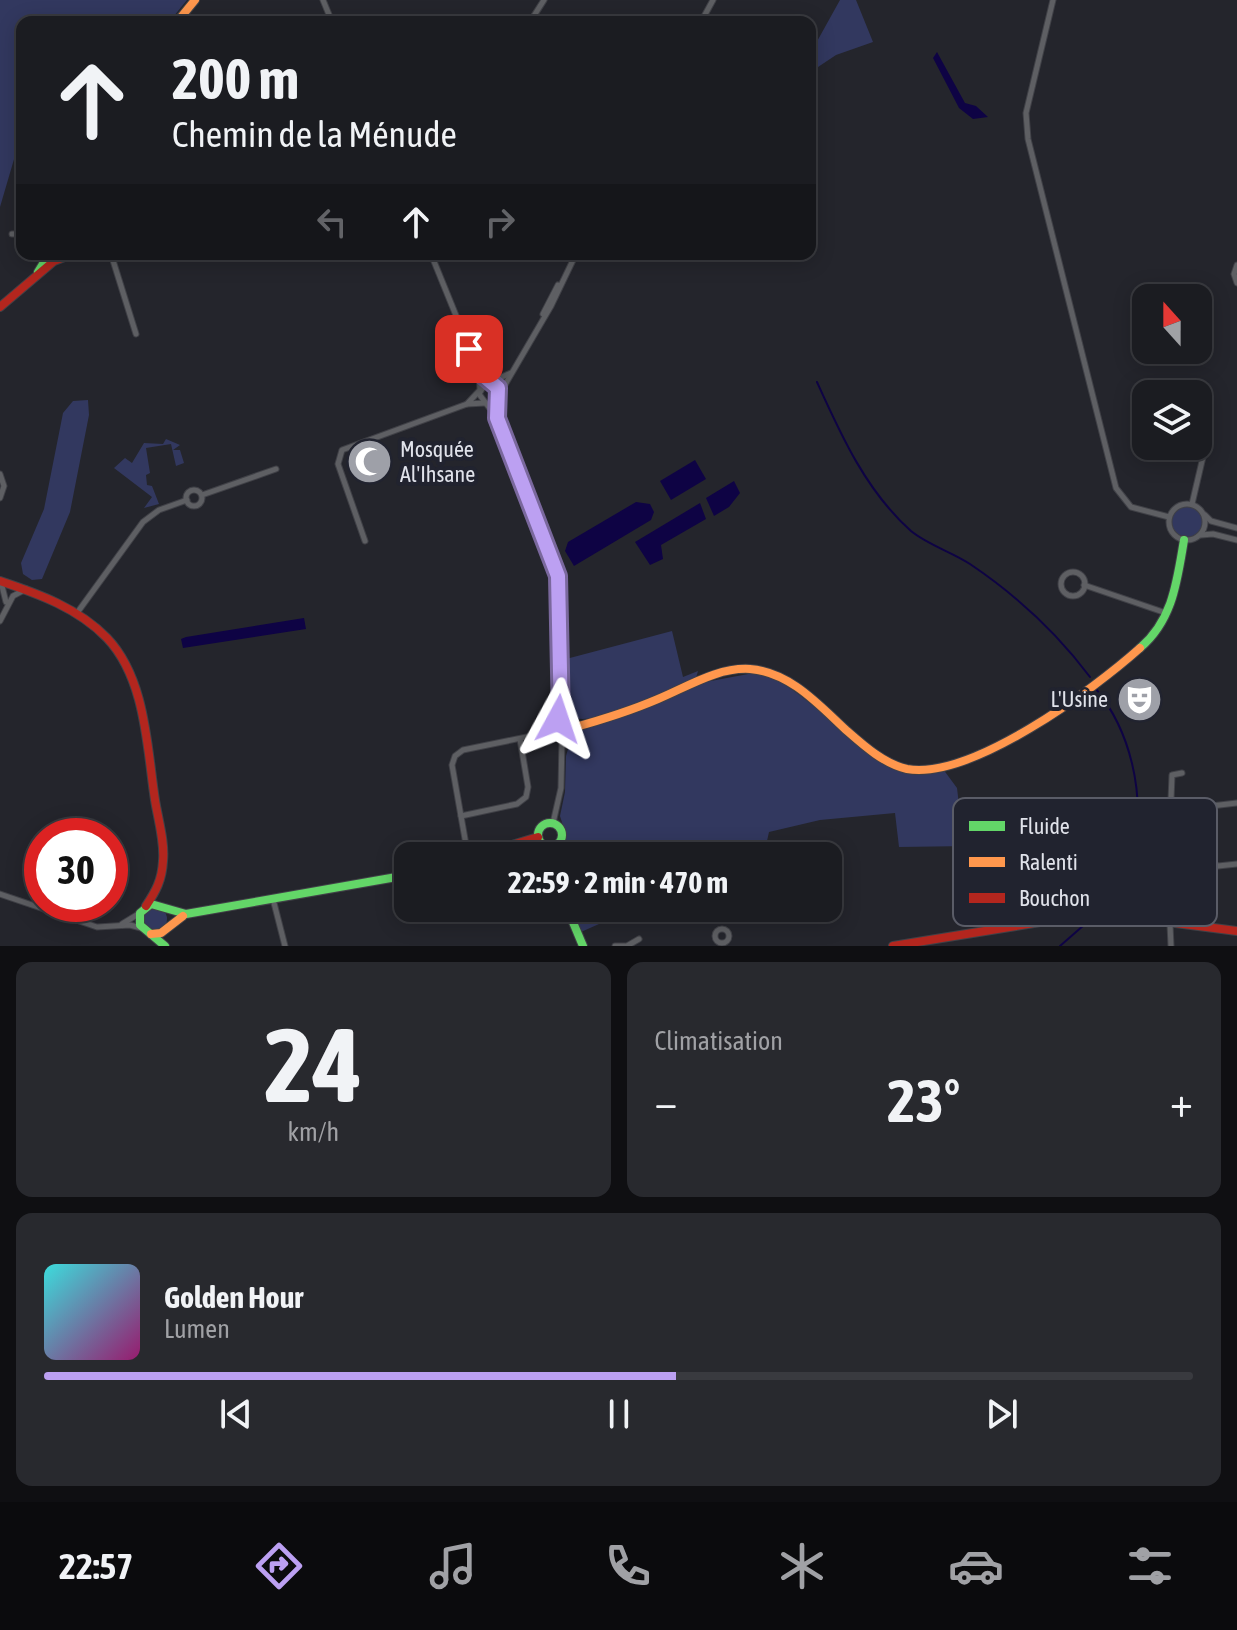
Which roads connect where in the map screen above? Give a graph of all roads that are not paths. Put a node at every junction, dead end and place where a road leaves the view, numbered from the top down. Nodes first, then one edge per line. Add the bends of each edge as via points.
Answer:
1 (195, 0) edge
2 (1053, 0) edge
3 (182, 16) edge
4 (12, 234) dead end
5 (16, 234) edge
6 (49, 260) edge
7 (113, 260) edge
8 (433, 260) edge
9 (573, 260) edge
10 (1237, 265) edge
11 (1237, 283) edge
12 (0, 307) edge
13 (136, 334) dead end
14 (479, 372) junction
15 (511, 373) junction
16 (492, 384) junction
17 (480, 390) junction
18 (499, 397) junction
19 (486, 403) junction
20 (467, 404) junction
21 (497, 418) junction
22 (1202, 460) edge
23 (276, 469) dead end
24 (0, 474) edge
25 (202, 495) junction
26 (0, 498) edge
27 (187, 500) junction
28 (1192, 504) junction
29 (1205, 515) junction
30 (1169, 517) junction
31 (1237, 528) edge
32 (1200, 536) junction
33 (1184, 540) junction
34 (1237, 540) edge
35 (365, 541) dead end
36 (0, 581) edge
37 (1084, 585) junction
38 (27, 589) junction
39 (6, 607) junction
40 (77, 613) junction
41 (1166, 613) junction
42 (0, 621) edge
43 (561, 719) junction
44 (572, 728) junction
45 (551, 732) junction
46 (520, 739) junction
47 (562, 740) junction
48 (1182, 773) dead end
49 (1171, 798) edge
50 (1237, 803) edge
51 (1217, 805) edge
52 (461, 816) junction
53 (553, 823) junction
54 (538, 837) junction
55 (466, 842) edge
56 (522, 842) edge
57 (542, 842) edge
58 (558, 842) edge
59 (1237, 864) edge
60 (1217, 866) edge
61 (394, 877) edge
62 (160, 884) junction
63 (0, 894) edge
64 (273, 899) junction
65 (165, 907) junction
66 (143, 909) junction
67 (186, 914) junction
68 (573, 922) edge
69 (121, 925) junction
70 (1024, 926) edge
71 (1168, 926) edge
72 (1188, 926) edge
73 (167, 928) junction
74 (1237, 931) edge
75 (147, 932) junction
76 (639, 939) dead end
77 (718, 941) dead end
78 (167, 946) edge
79 (285, 946) edge
80 (583, 946) edge
81 (615, 946) edge
82 (626, 946) edge
83 (711, 946) edge
84 (893, 946) edge
85 (1171, 946) edge

1 - 3 street
2 - 30 street via 1026,123 1116,488 1131,507
4 - 5 street
6 - 12 street
7 - 13 street
8 - 14 street
9 - 15 street
10 - 11 street
14 - 16 street
14 - 17 street
15 - 16 street
15 - 18 street
16 - 17 street
16 - 18 street
17 - 19 street
17 - 20 street
18 - 19 street
18 - 21 street
19 - 20 street
19 - 21 street
20 - 35 street via 342,450 338,464
21 - 43 street via 553,559 560,600
22 - 28 street
23 - 25 street
24 - 26 street
25 - 27 street via 192,490
25 - 27 street via 197,505
27 - 40 street via 143,522
28 - 29 street
28 - 30 street via 1180,504
29 - 31 street
29 - 32 street
30 - 33 street via 1170,529
32 - 33 street
32 - 34 street
33 - 41 street
36 - 38 street
36 - 39 street
37 - 37 street via 1076,573 1064,576 1061,583 1063,591 1074,596
37 - 41 street
38 - 39 street via 16,593
38 - 40 street
39 - 42 street
40 - 62 street via 115,647 137,689 164,849
41 - 44 street via 1155,635 1094,684 990,750 922,770 891,763 783,679 752,669 702,678 630,710
43 - 44 street
43 - 45 street
44 - 47 street
45 - 46 street
45 - 47 street
46 - 52 street via 526,797 517,804
46 - 52 street via 455,756
47 - 53 street via 561,788
48 - 49 street via 1172,775
50 - 51 street
52 - 55 street
53 - 54 street via 542,826
53 - 58 street via 561,829
54 - 56 street
54 - 57 street
59 - 60 street
61 - 64 street
62 - 65 street
62 - 66 street
63 - 69 street via 97,927
64 - 67 street
64 - 79 street
65 - 66 street
65 - 67 street
65 - 73 street via 170,917
66 - 69 street
66 - 75 street
67 - 73 street
68 - 80 street
69 - 75 street
70 - 84 street
71 - 85 street
72 - 74 street
73 - 75 street
73 - 78 street
75 - 78 street
76 - 82 street
77 - 83 street
81 - 82 street

